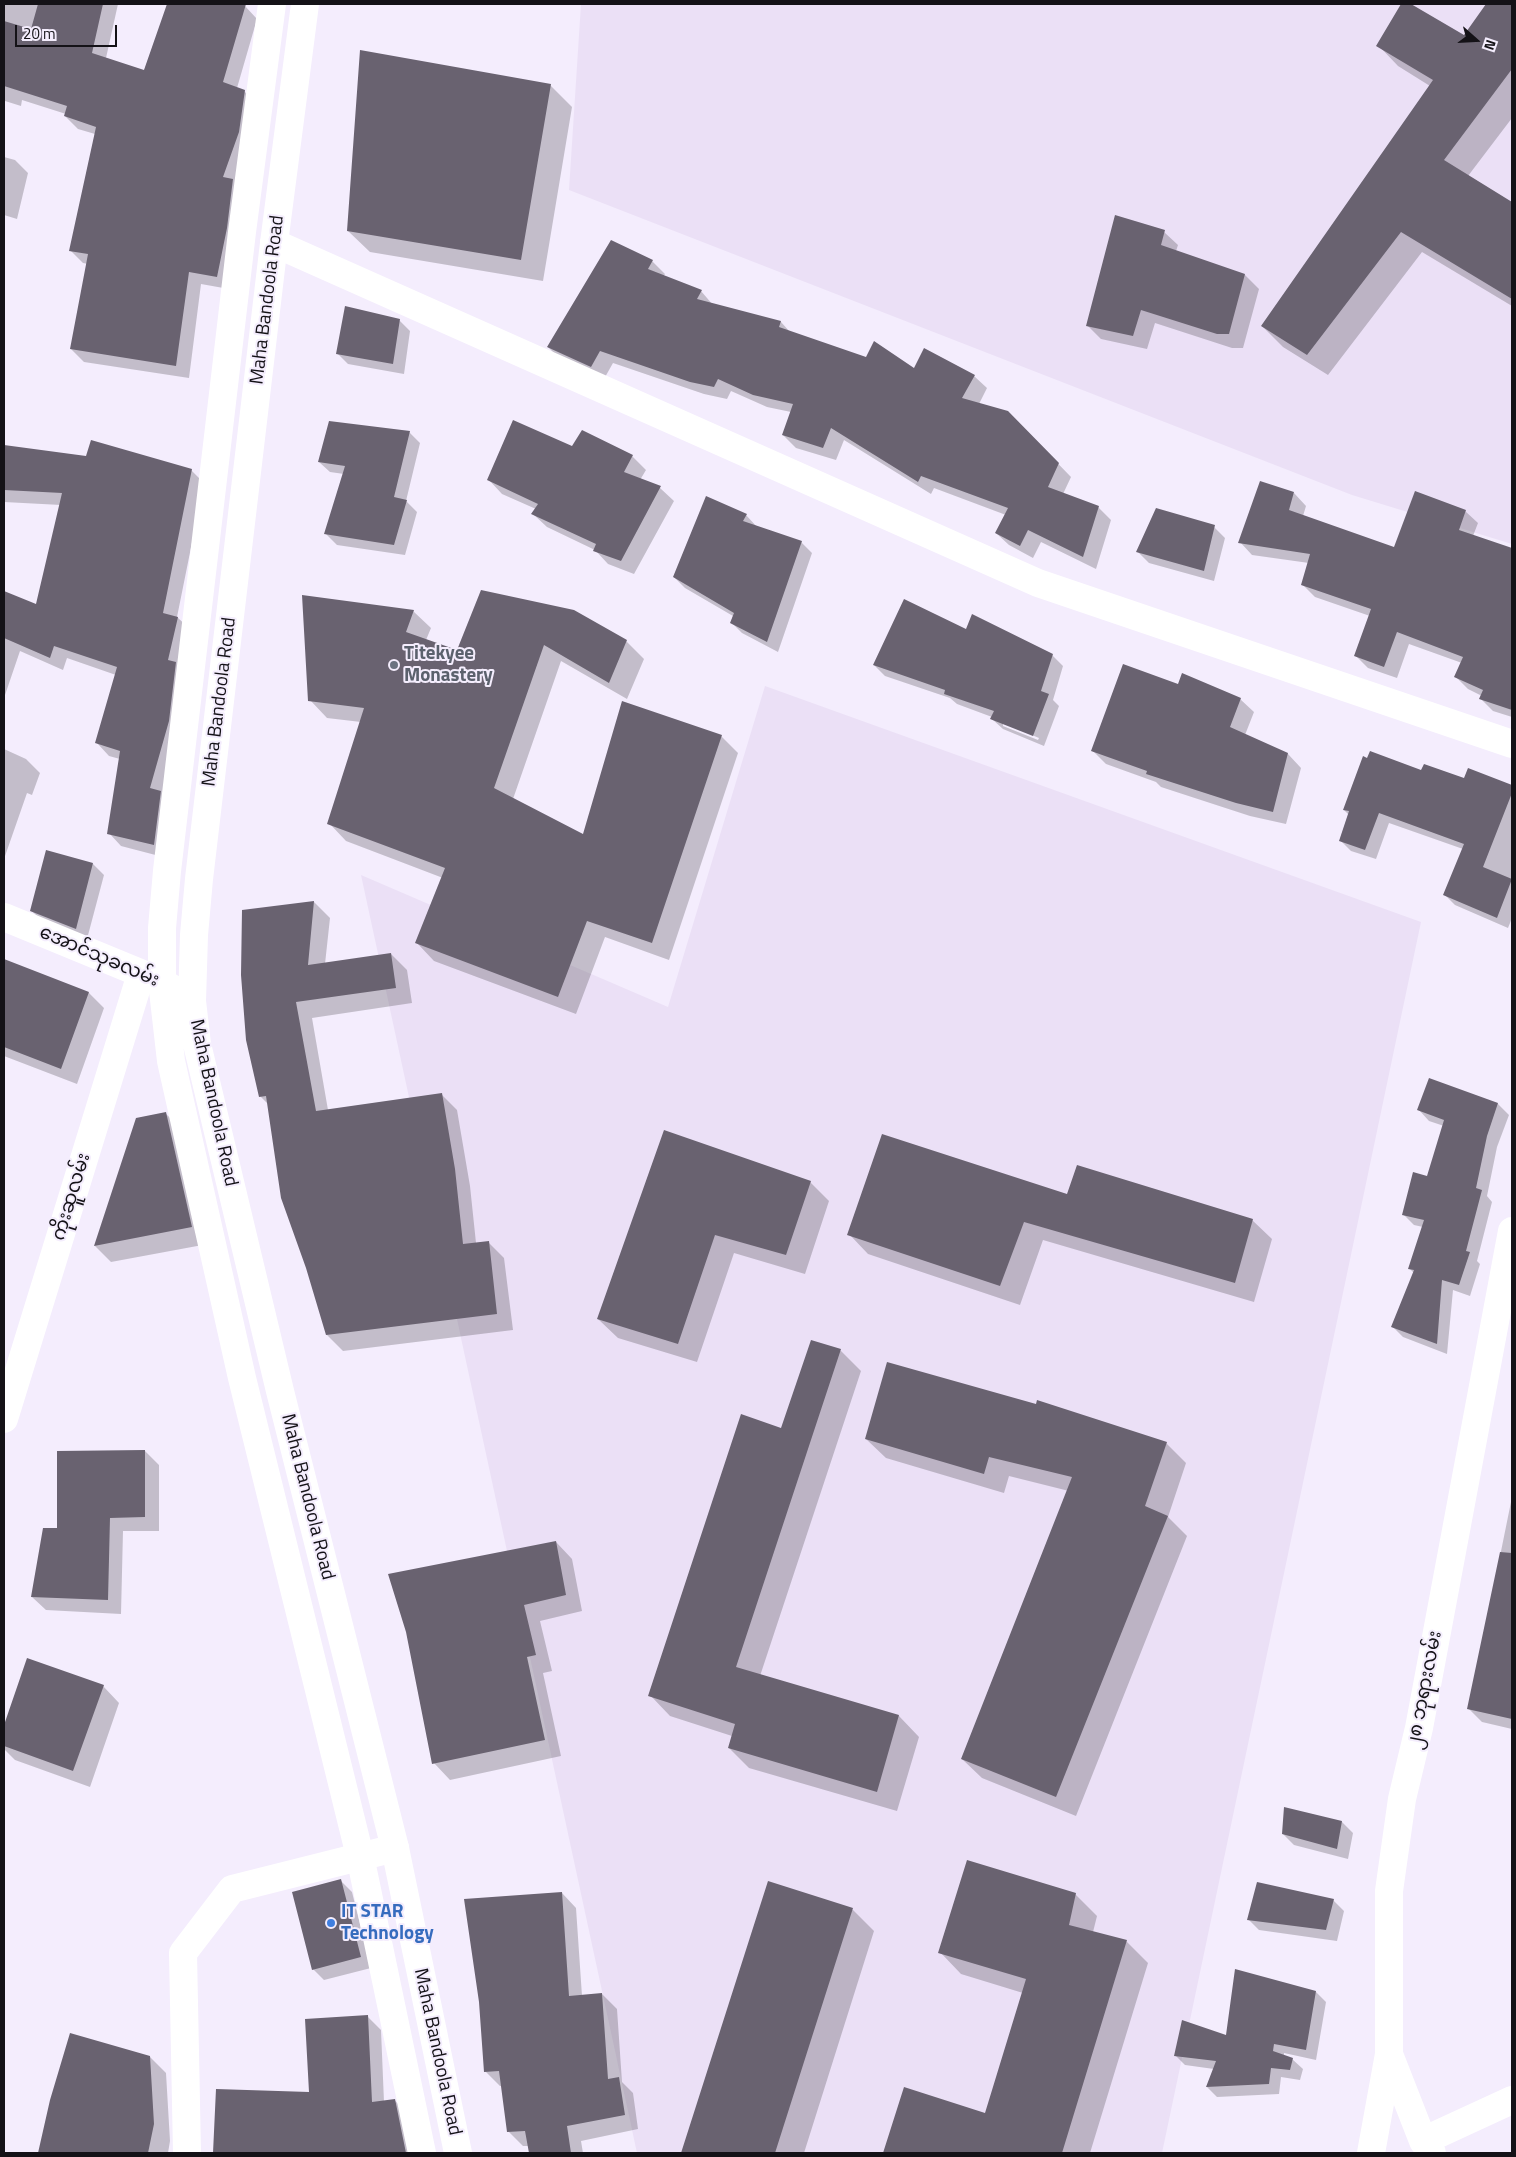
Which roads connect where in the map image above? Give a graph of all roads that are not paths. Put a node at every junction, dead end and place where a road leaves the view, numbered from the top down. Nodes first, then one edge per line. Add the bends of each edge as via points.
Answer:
1 (272, 4) edge
2 (305, 4) edge
3 (274, 243) junction
4 (1512, 744) edge
5 (4, 918) edge
6 (152, 978) junction
7 (192, 1001) junction
8 (1512, 1231) edge
9 (4, 1419) edge
10 (394, 1848) junction
11 (360, 1856) junction
12 (1389, 2054) junction
13 (1512, 2100) edge
14 (1427, 2147) edge
15 (187, 2153) edge
16 (422, 2153) edge
17 (458, 2153) edge
18 (1371, 2153) edge

1 - 6 main road, Maha Bandoola Road via 166,870 162,928
2 - 3 main road, Maha Bandoola Road
3 - 4 main road via 1038,583
3 - 7 main road, Maha Bandoola Road via 199,879
5 - 6 main road, အောင်သုခလမ်း
6 - 7 main road, အောင်သုခလမ်း
6 - 9 main road, ကိုးဆူလမ်း
6 - 11 main road, Maha Bandoola Road via 242,1378
7 - 10 main road, Maha Bandoola Road via 197,1044
8 - 12 main road, ၂၈ ဘုရားလမ်း via 1419,1728 1402,1799 1389,1891
10 - 11 main road
10 - 17 main road, Maha Bandoola Road
11 - 15 main road via 232,1889 183,1953
11 - 16 main road, Maha Bandoola Road
12 - 14 main road
12 - 18 main road, ၂၈ ဘုရားလမ်း
13 - 14 main road

